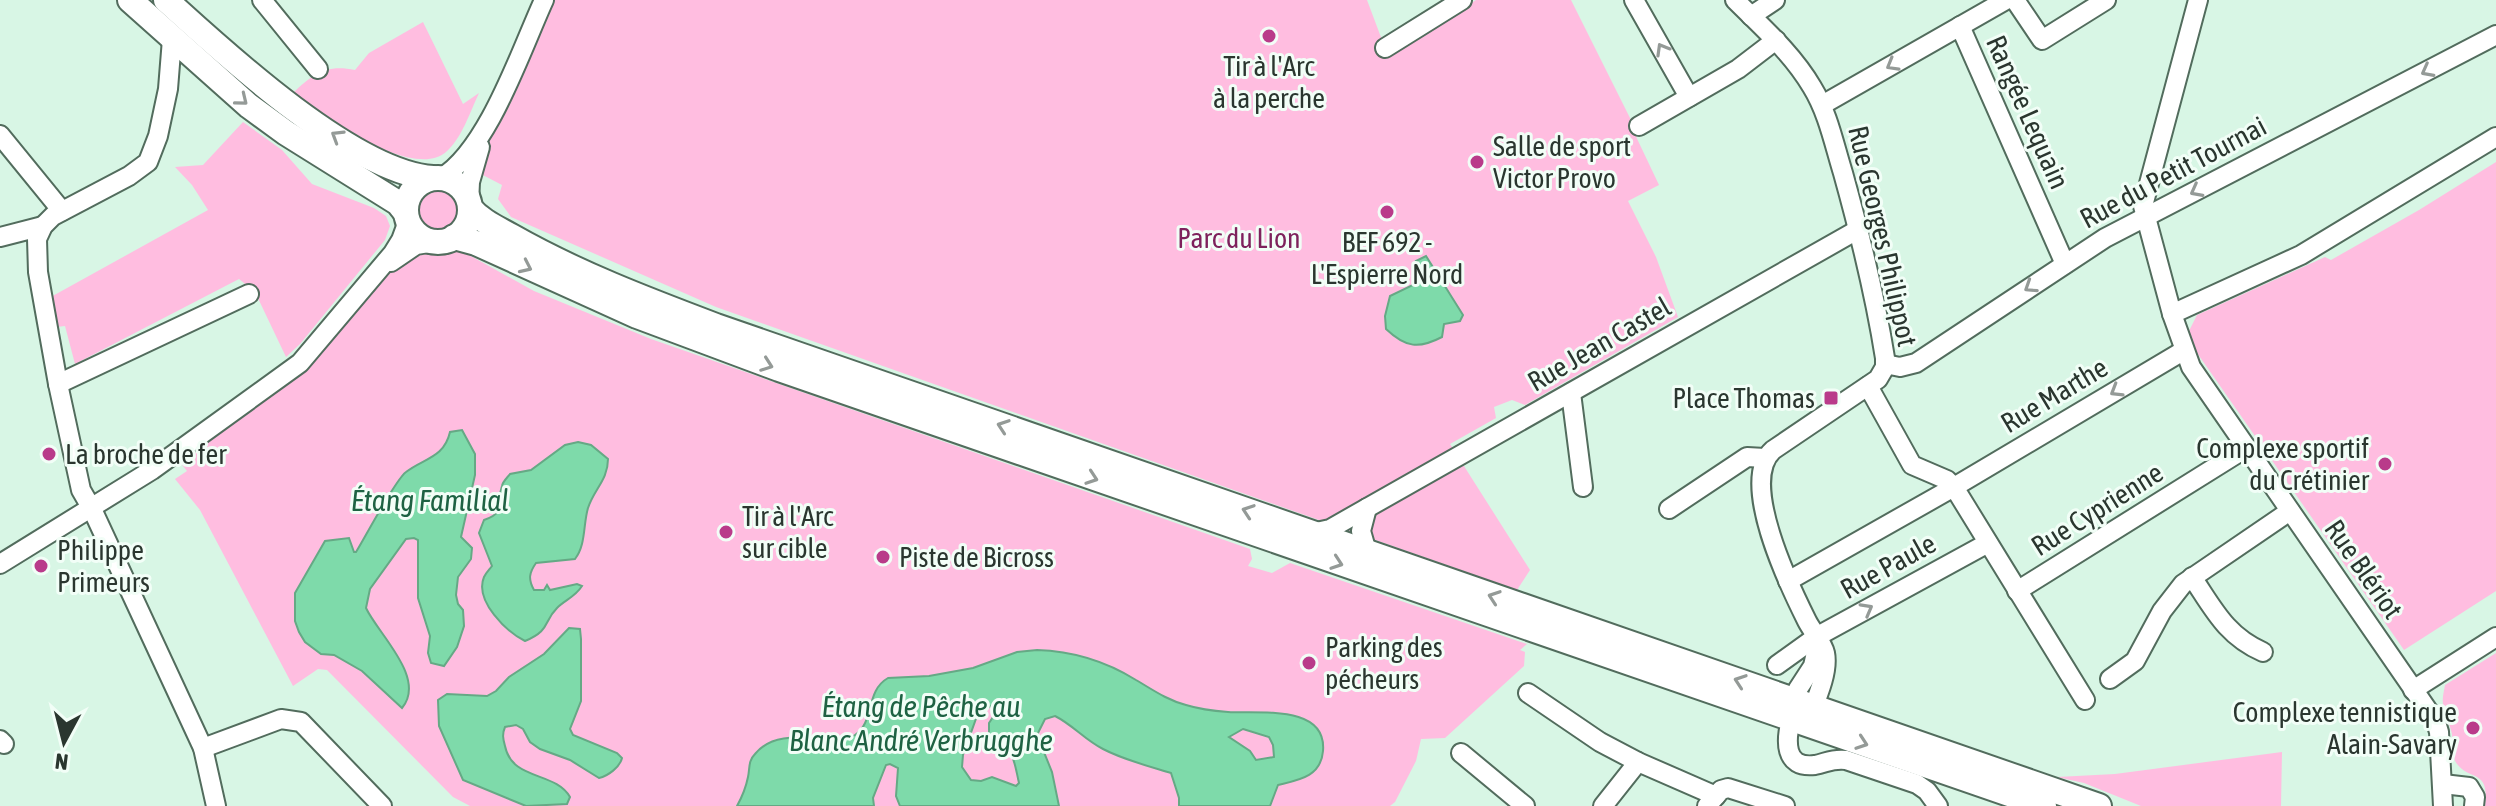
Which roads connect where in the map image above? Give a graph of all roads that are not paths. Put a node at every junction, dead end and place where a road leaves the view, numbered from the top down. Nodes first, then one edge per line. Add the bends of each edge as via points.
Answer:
1 (130, 0) edge
2 (166, 0) edge
3 (262, 0) edge
4 (544, 0) edge
5 (1462, 0) edge
6 (1634, 0) edge
7 (1735, 0) edge
8 (1775, 0) edge
9 (2006, 0) edge
10 (2015, 0) edge
11 (2106, 0) edge
12 (2198, 0) edge
13 (1751, 16) junction
14 (1960, 26) junction
15 (2496, 35) edge
16 (172, 39) junction
17 (1776, 40) junction
18 (1385, 48) dead end
19 (204, 68) junction
20 (318, 69) dead end
21 (168, 89) junction
22 (1689, 97) junction
23 (1822, 105) junction
24 (487, 125) junction
25 (1639, 126) dead end
26 (0, 135) edge
27 (2496, 137) edge
28 (437, 178) junction
29 (470, 206) junction
30 (62, 211) junction
31 (407, 217) junction
32 (2145, 218) junction
33 (43, 226) junction
34 (1859, 229) junction
35 (0, 237) edge
36 (445, 240) junction
37 (2065, 264) junction
38 (374, 277) junction
39 (249, 294) dead end
40 (2172, 314) junction
41 (2183, 351) junction
42 (1885, 364) junction
43 (58, 384) junction
44 (1868, 386) junction
45 (1571, 393) junction
46 (2246, 448) junction
47 (1765, 458) junction
48 (1583, 487) dead end
49 (1954, 487) junction
50 (1367, 508) junction
51 (92, 509) junction
52 (1669, 509) dead end
53 (2290, 511) junction
54 (1312, 533) junction
55 (1988, 543) junction
56 (1367, 552) junction
57 (0, 564) edge
58 (2192, 577) junction
59 (1788, 581) junction
60 (2017, 591) junction
61 (1816, 637) junction
62 (2496, 637) edge
63 (2263, 652) dead end
64 (1777, 665) dead end
65 (2110, 679) dead end
66 (2413, 690) junction
67 (1528, 693) dead end
68 (2085, 700) dead end
69 (1799, 713) junction
70 (203, 748) junction
71 (1461, 753) dead end
72 (1638, 762) junction
73 (2443, 784) junction
74 (1711, 801) edge
75 (216, 806) edge
76 (382, 806) edge
77 (1525, 806) edge
78 (1603, 806) edge
79 (1785, 806) edge
80 (1938, 806) edge
81 (2044, 806) edge
82 (2099, 806) edge
83 (2443, 806) edge
84 (2474, 806) edge

1 - 16 main road
28 -> 2 main road via 394,168 316,123 226,55
3 - 20 street
4 - 24 street
5 - 18 street
22 -> 6 street
7 - 13 street, Rue Georges Philippot
8 - 13 street
9 - 14 street
10 - 11 street via 2042,40
12 - 32 street via 2145,190
13 - 17 street, Rue Georges Philippot
14 -> 23 street
14 - 37 street, Rangée Lequain
15 -> 32 street, Rue du Petit Tournai
16 - 19 main road
16 - 21 street
17 - 22 street
17 - 23 street, Rue Georges Philippot
19 - 21 street via 184,73
19 -> 31 main road via 286,133 398,203
21 - 30 street via 148,162
22 - 25 street
23 - 34 street, Rue Georges Philippot
24 - 28 street via 463,161
24 - 29 street via 471,174
26 - 30 street
27 - 40 street via 2301,255
28 - 29 main road via 458,184
28 - 31 main road via 412,190
29 - 36 main road via 465,227
54 -> 29 main road via 691,317 528,246 480,218
30 - 33 street
31 - 36 main road via 418,235
31 - 38 street via 398,245
32 - 37 street, Rue du Petit Tournai
32 - 40 street, Rue Blériot
33 - 35 street
33 - 43 street via 36,258
34 - 42 street, Rue Georges Philippot
34 - 45 street, Rue Jean Castel
36 - 38 street via 410,248
36 -> 69 main road via 476,243 719,348
37 -> 42 street, Rue du Petit Tournai via 1916,363
38 - 51 street via 300,363
39 - 43 street
40 - 41 street, Rue Blériot
41 - 46 street, Rue Blériot
41 -> 49 street, Rue Marthe
42 - 44 street, Rue Georges Philippot
43 - 51 street via 81,490
44 - 47 street, Rue Georges Philippot
44 - 49 street via 1915,467
45 - 48 street
45 - 50 street, Rue Jean Castel
46 - 53 street, Rue Blériot
46 - 60 street, Rue Cyprienne
47 - 52 street, Rue Georges Philippot via 1747,457
47 - 59 street via 1760,476 1764,506
49 - 55 street
49 - 59 street, Rue Marthe
50 - 54 street, Rue Jean Castel
50 - 56 street via 1361,527
51 - 57 street
51 - 70 street
53 - 58 street
53 - 66 street, Rue Blériot
54 - 56 main road
55 - 60 street
61 -> 55 street, Rue Paule
69 -> 56 main road
58 - 63 street via 2228,630
58 - 65 street via 2168,602 2135,661
59 - 61 street
60 - 68 street
61 - 64 street, Rue Paule
61 - 69 street via 1825,661
62 - 66 street
66 - 73 street, Rue Blériot via 2438,727
67 - 72 street
69 - 80 street via 1786,746 1798,762 1846,760 1917,784
69 -> 81 main road
69 - 82 main road
70 - 75 street
70 - 76 street via 281,719 301,722
71 - 77 street
72 - 74 street
72 - 78 street
73 - 83 street, Rue Blériot
73 - 84 street via 2469,787
74 - 79 street via 1728,788

